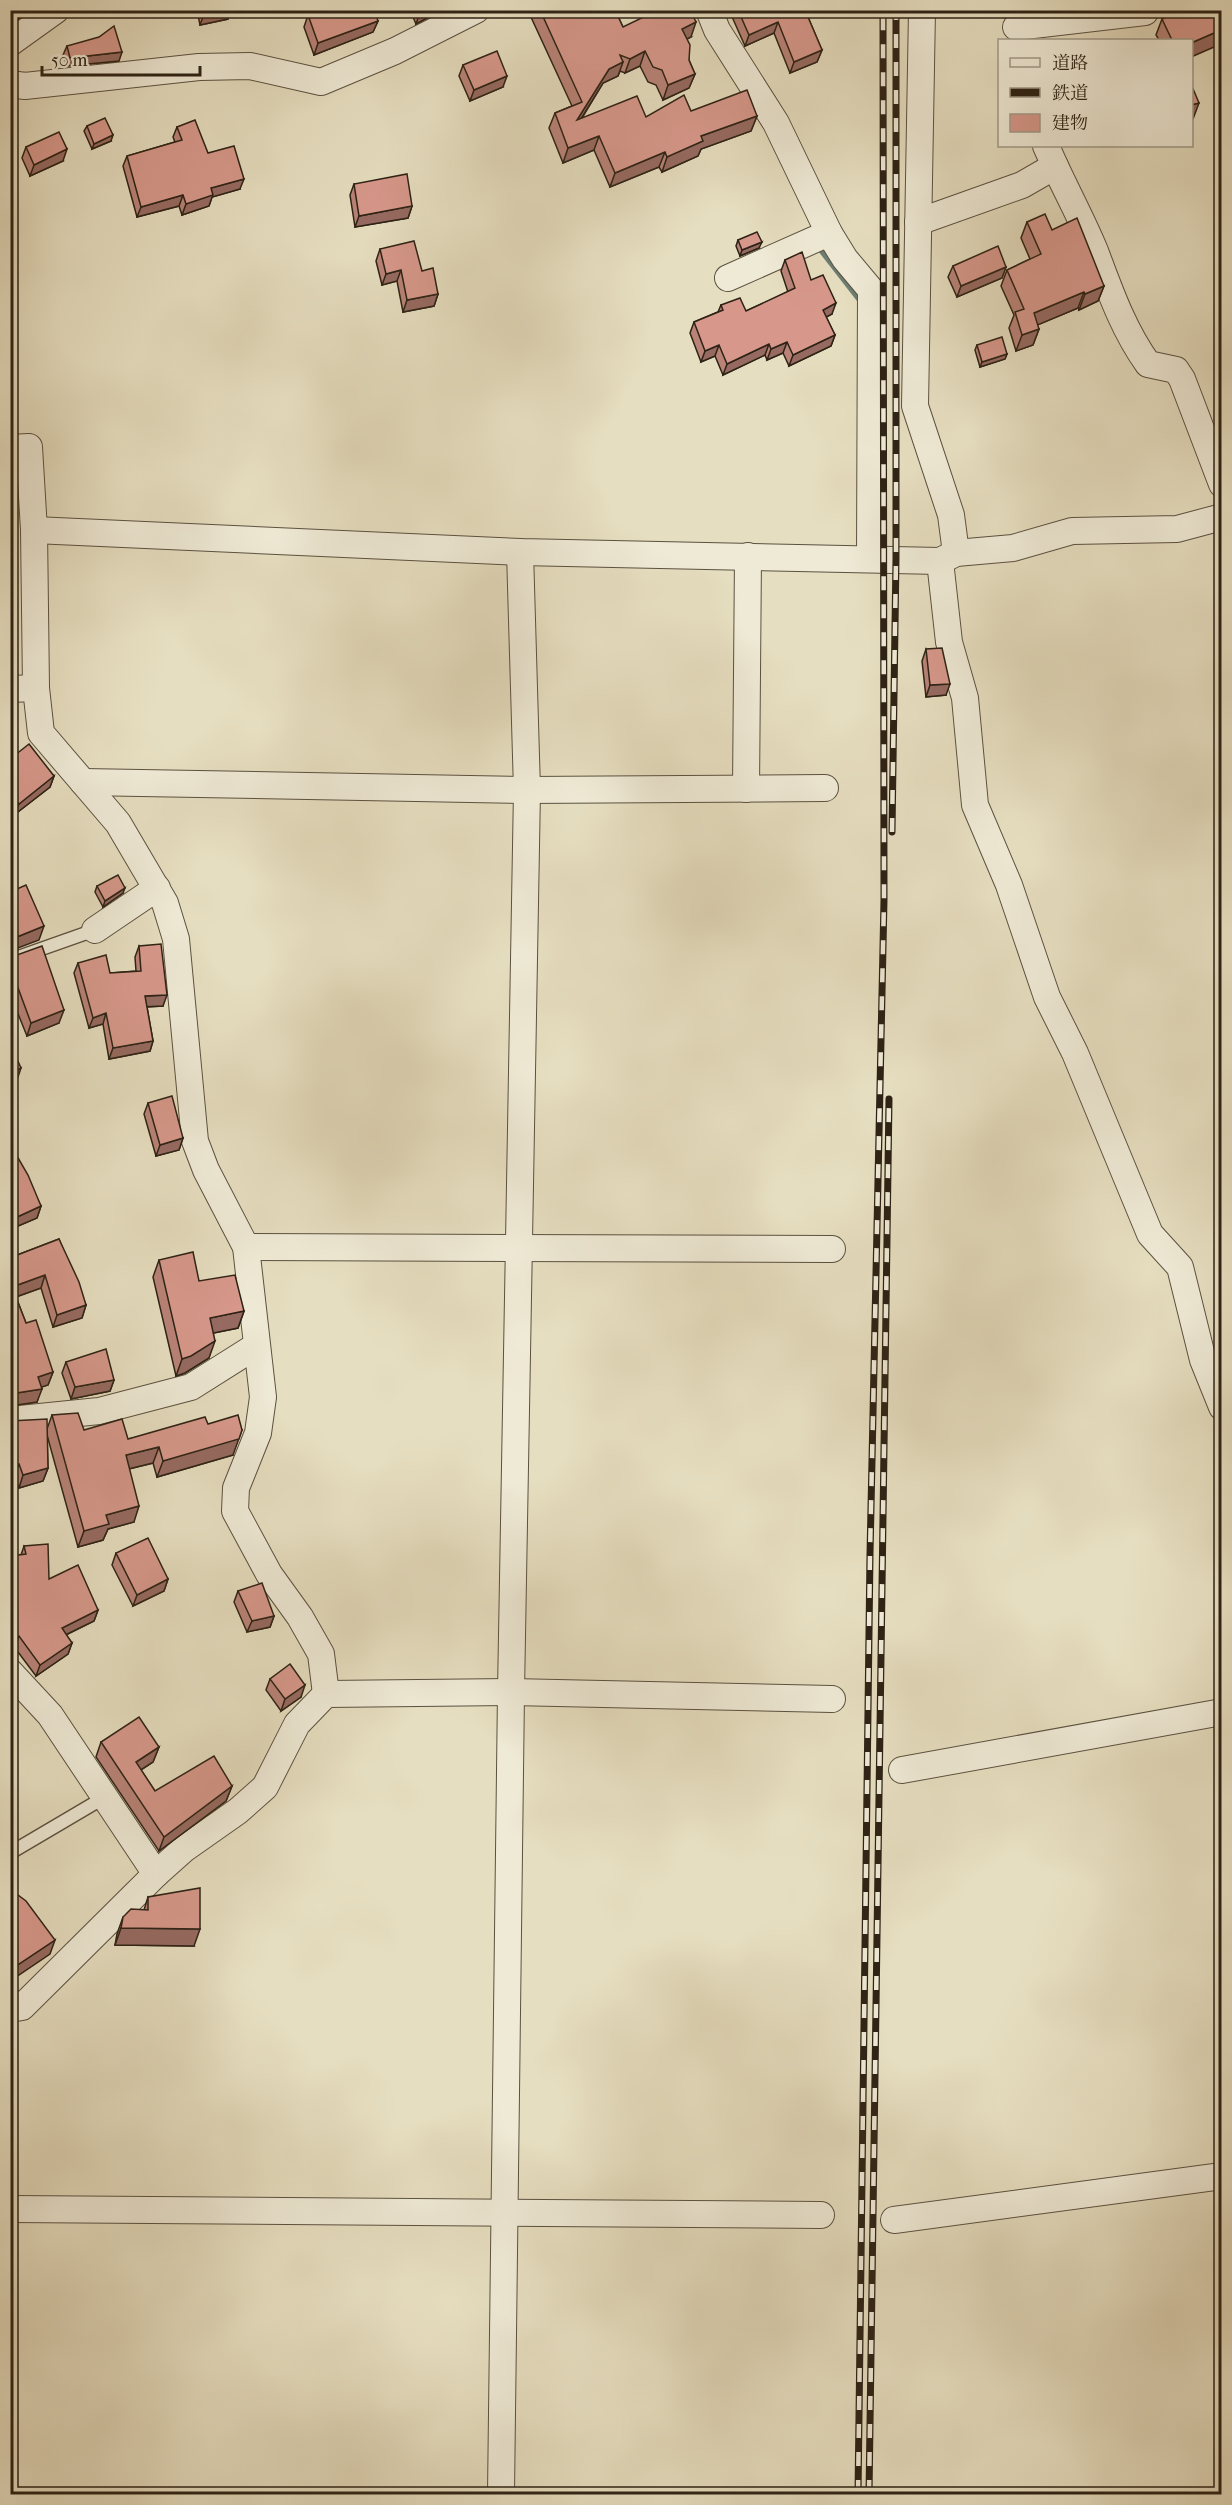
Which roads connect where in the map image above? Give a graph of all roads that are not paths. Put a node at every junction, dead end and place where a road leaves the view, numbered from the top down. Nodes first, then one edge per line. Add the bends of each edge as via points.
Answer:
1 (56, 10) edge
2 (476, 10) edge
3 (709, 10) edge
4 (922, 10) edge
5 (1145, 12) edge
6 (1016, 26) edge
7 (10, 44) edge
8 (10, 84) edge
9 (1050, 156) edge
10 (918, 222) junction
11 (829, 233) junction
12 (728, 278) dead end
13 (10, 448) edge
14 (1221, 484) edge
15 (1221, 518) edge
16 (34, 530) junction
17 (520, 552) junction
18 (748, 556) junction
19 (948, 557) junction
20 (870, 559) junction
21 (10, 688) edge
22 (36, 688) junction
23 (83, 782) junction
24 (825, 788) dead end
25 (746, 789) junction
26 (527, 790) junction
27 (157, 888) junction
28 (95, 930) joint
29 (10, 960) edge
30 (246, 1247) junction
31 (519, 1249) junction
32 (832, 1249) dead end
33 (256, 1346) junction
34 (1221, 1407) edge
35 (10, 1420) edge
36 (10, 1672) edge
37 (511, 1692) junction
38 (326, 1694) junction
39 (832, 1699) dead end
40 (1221, 1712) edge
41 (902, 1770) dead end
42 (105, 1797) junction
43 (10, 1853) edge
44 (156, 1874) junction
45 (10, 2010) edge
46 (1221, 2176) edge
47 (10, 2209) edge
48 (505, 2212) junction
49 (821, 2215) dead end
50 (894, 2220) dead end
51 (501, 2494) edge

1 - 7 street
2 - 8 street via 395,51 321,82 240,66 25,86
3 - 11 street via 717,30 776,123
4 - 10 street
5 - 6 street
9 - 10 street via 1022,185
9 - 14 street via 1094,248 1132,342 1148,364 1176,370 1182,379
10 - 19 street via 915,406 951,515
11 - 12 street
11 - 20 street via 871,290
13 - 16 street via 29,447
15 - 19 street via 1177,529 1072,531 1012,548
16 - 17 street
16 - 22 street
17 - 18 street
17 - 26 street
18 - 20 street
18 - 25 street
19 - 20 street
19 - 34 street via 949,642 964,698 975,805 1009,885 1047,997 1075,1053 1150,1234 1180,1267 1203,1360
21 - 22 street
22 - 23 street via 41,733
23 - 26 street
23 - 27 street via 118,824
24 - 25 street
25 - 26 street
26 - 31 street
27 - 28 street
27 - 30 street via 176,939 195,1142
28 - 29 lane
30 - 31 street
30 - 33 street
31 - 32 street
31 - 37 street
33 - 35 street via 191,1387 99,1411
33 - 38 street via 263,1397 258,1433 236,1488 235,1511 321,1654
36 - 42 street via 50,1715
37 - 38 street
37 - 39 street
37 - 48 street
38 - 44 street via 297,1724 265,1786
40 - 41 street
42 - 43 lane
42 - 44 street
44 - 45 street via 22,2007
46 - 50 street
47 - 48 street
48 - 49 street
48 - 51 street

